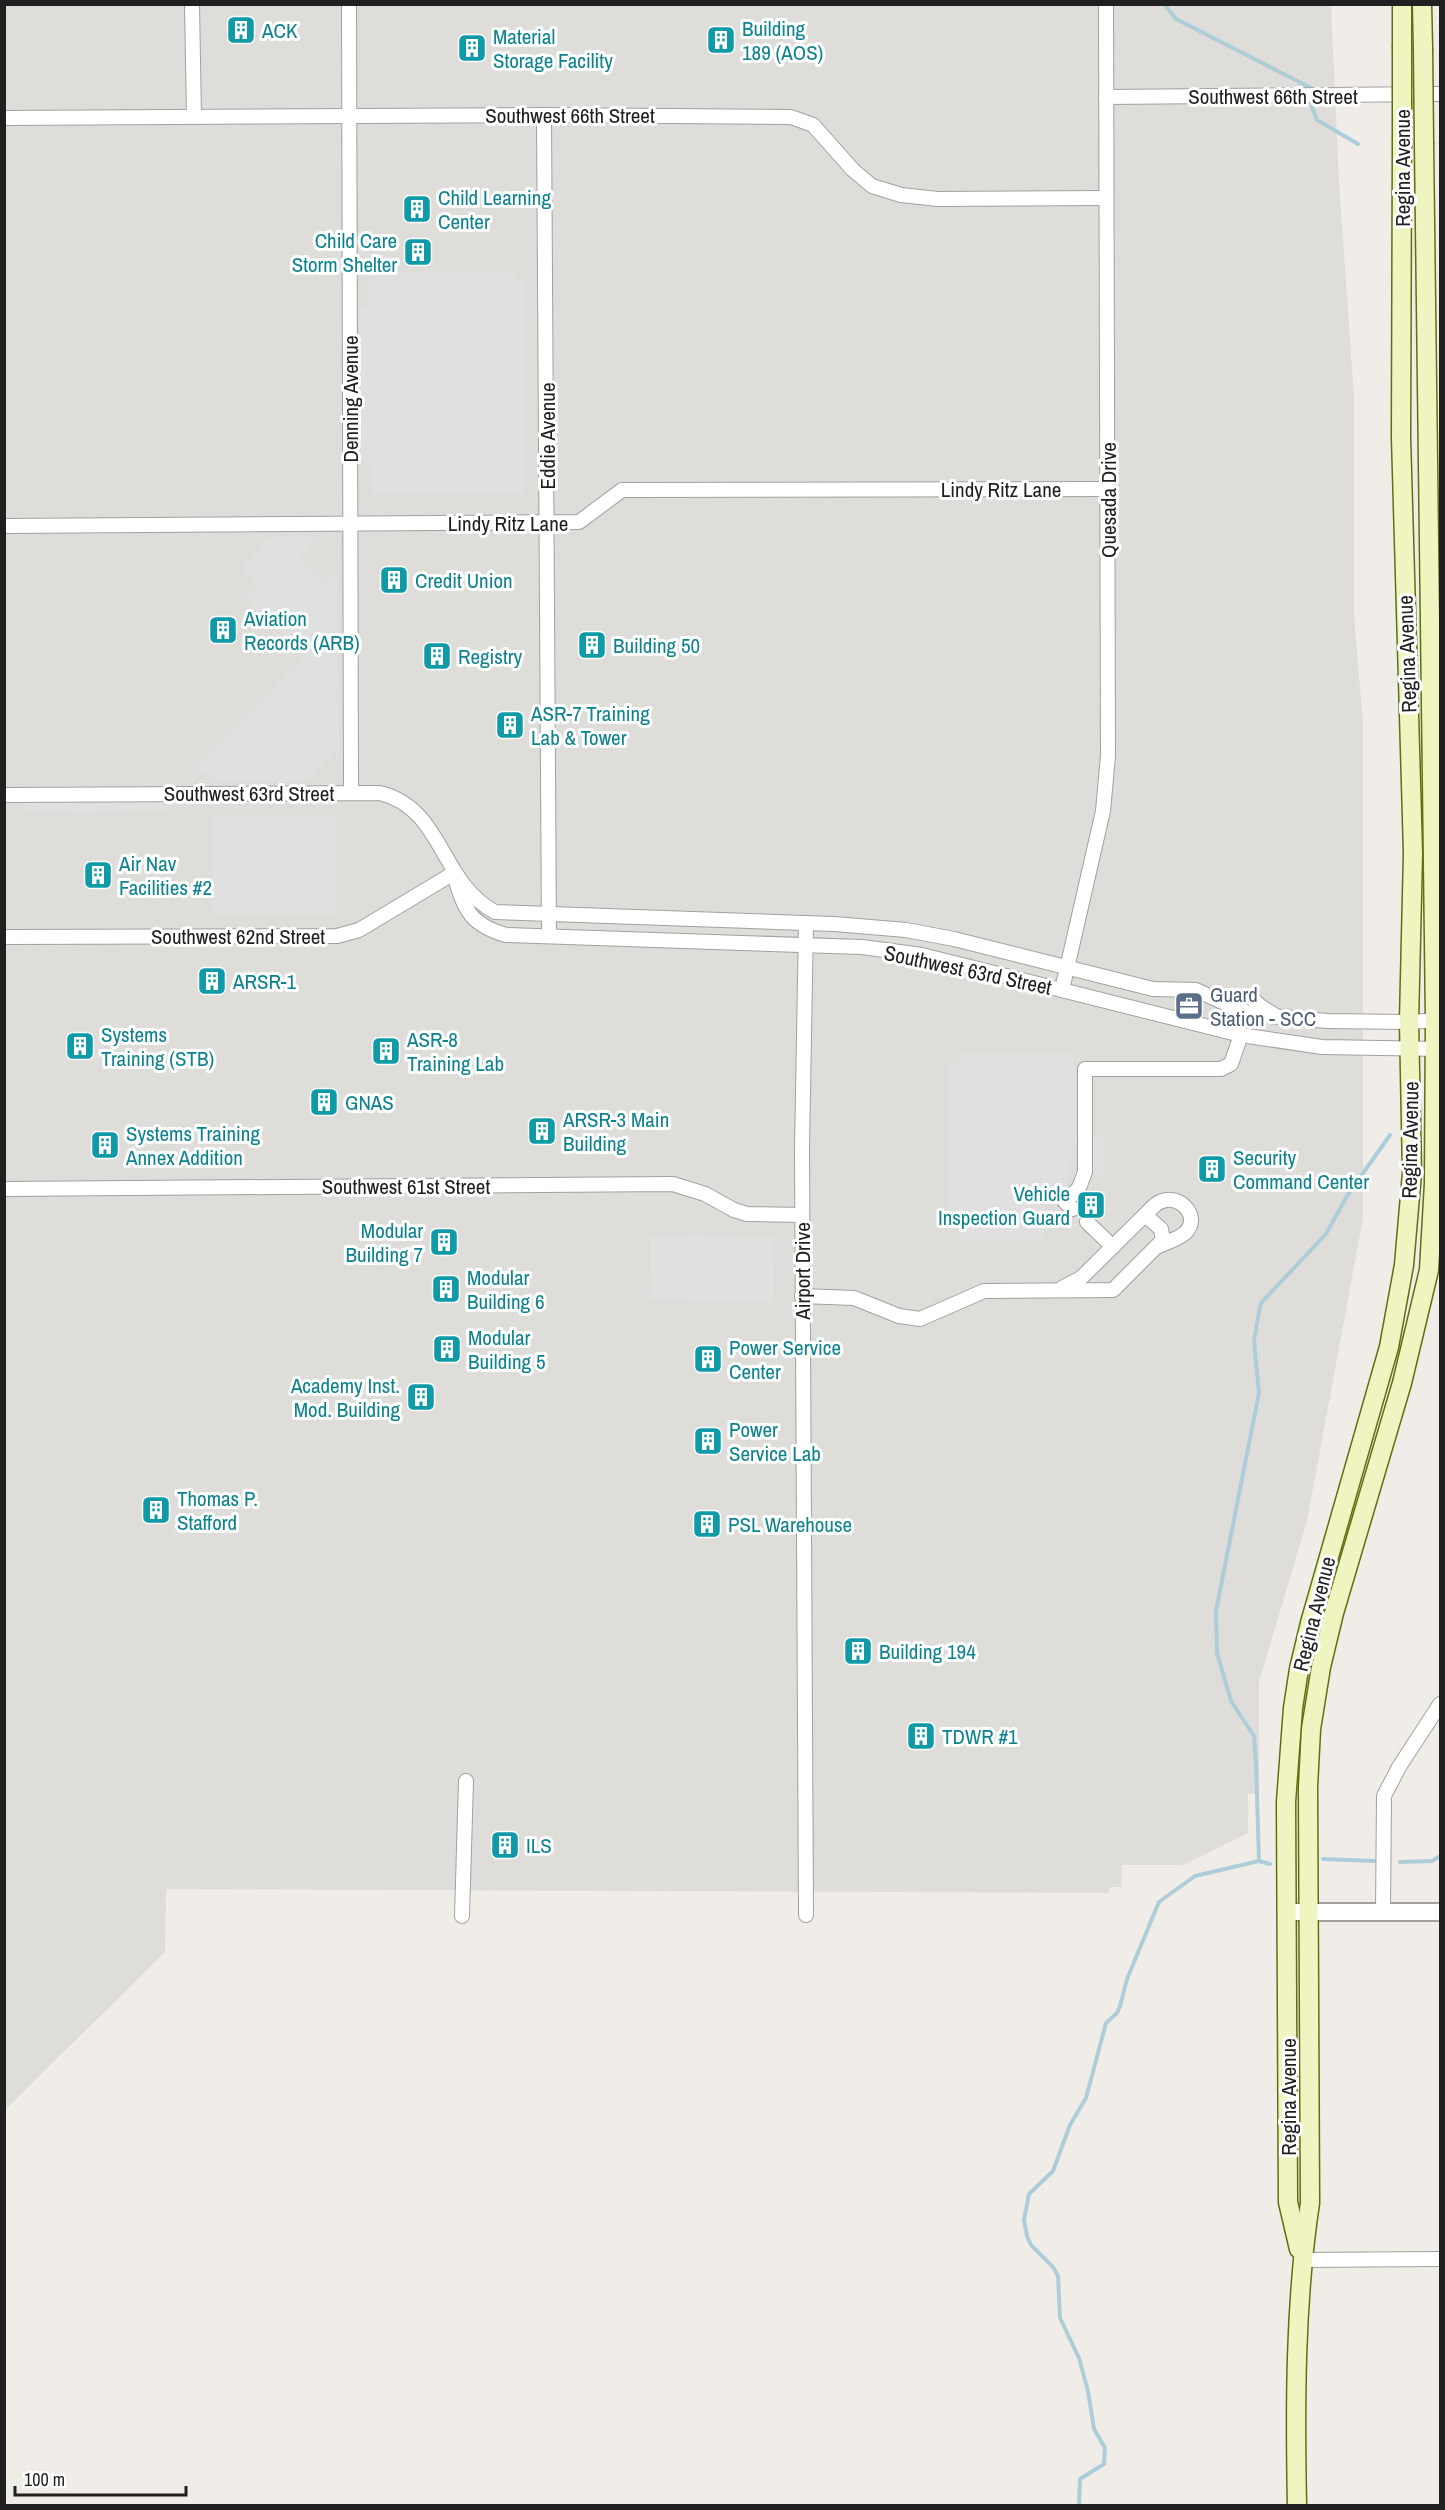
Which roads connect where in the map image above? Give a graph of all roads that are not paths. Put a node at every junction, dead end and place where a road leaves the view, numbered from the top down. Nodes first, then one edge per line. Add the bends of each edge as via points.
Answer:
1 (192, 4) edge
2 (349, 4) edge
3 (1106, 4) edge
4 (1402, 4) edge
5 (1422, 4) edge
6 (1440, 94) edge
7 (1106, 97) junction
8 (544, 115) junction
9 (350, 116) junction
10 (194, 117) junction
11 (4, 118) edge
12 (1106, 198) junction
13 (1108, 489) junction
14 (547, 522) junction
15 (351, 524) junction
16 (4, 526) edge
17 (351, 793) junction
18 (4, 795) edge
19 (454, 873) junction
20 (550, 915) junction
21 (806, 923) junction
22 (549, 936) junction
23 (4, 937) edge
24 (806, 945) junction
25 (1067, 967) junction
26 (1062, 990) junction
27 (1252, 998) dead end
28 (1290, 1019) junction
29 (1438, 1020) edge
30 (1409, 1022) junction
31 (1241, 1035) junction
32 (1411, 1048) junction
33 (1438, 1049) edge
34 (4, 1189) edge
35 (1069, 1206) dead end
36 (802, 1215) junction
37 (1145, 1215) junction
38 (1087, 1222) dead end
39 (1159, 1246) junction
40 (1113, 1247) junction
41 (1054, 1291) junction
42 (802, 1296) junction
43 (1440, 1704) edge
44 (466, 1781) dead end
45 (1308, 1911) junction
46 (1288, 1912) junction
47 (1383, 1912) junction
48 (1440, 1912) edge
49 (806, 1915) dead end
50 (462, 1916) dead end
51 (1440, 2259) edge
52 (1301, 2260) junction
53 (1297, 2505) edge

1 - 10 street
2 - 9 street, Denning Avenue
3 - 7 street, Quesada Drive
4 - 30 main road, Regina Avenue, bridge via 1401,438 1413,854
5 - 29 main road, Regina Avenue, bridge
6 - 7 street, Southwest 66th Street
7 - 12 street, Quesada Drive
8 - 9 street, Southwest 66th Street
8 - 12 street, Southwest 66th Street via 791,117 813,124 872,186 901,195 938,199
8 - 14 street, Eddie Avenue
9 - 10 street, Southwest 66th Street
9 - 15 street, Denning Avenue
10 - 11 street, Southwest 66th Street
12 - 13 street, Quesada Drive
13 - 14 street, Lindy Ritz Lane via 622,490 579,522
13 - 25 street, Quesada Drive via 1108,756 1103,811
14 - 15 street, Lindy Ritz Lane
14 - 20 street, Eddie Avenue
15 - 16 street, Lindy Ritz Lane
15 - 17 street, Denning Avenue
17 - 18 street, Southwest 63rd Street
17 - 19 street, Southwest 63rd Street via 380,793 411,806 423,818
19 - 20 street, Southwest 63rd Street via 479,903 495,912
19 - 22 street, Southwest 63rd Street via 462,903 471,917 487,929 506,935
19 - 23 street, Southwest 62nd Street via 359,930 337,936
20 - 21 street, Southwest 63rd Street
20 - 22 street, Eddie Avenue
21 - 24 street, Airport Drive
21 - 25 street, Southwest 63rd Street via 906,930
22 - 24 street, Southwest 63rd Street
24 - 26 street, Southwest 63rd Street via 922,955
24 - 36 street, Airport Drive
25 - 26 street, Quesada Drive
25 - 28 street, Southwest 63rd Street via 1153,989 1196,990 1242,1011
26 - 31 street, Southwest 63rd Street
27 - 28 street via 1271,1013
28 - 30 street, Southwest 63rd Street
29 - 30 street, Southwest 63rd Street
29 - 33 main road, Regina Avenue
30 - 32 main road, Regina Avenue
31 - 32 street, Southwest 63rd Street via 1322,1047
31 - 35 street via 1231,1064 1221,1068 1085,1068 1085,1172
32 - 33 street, Southwest 63rd Street
32 - 46 main road, Regina Avenue via 1412,1173 1404,1265 1389,1347 1299,1669 1293,1708 1286,1802
33 - 45 main road, Regina Avenue via 1429,1270 1402,1383 1334,1613 1311,1729
34 - 36 street, Southwest 61st Street via 673,1184 747,1214
36 - 42 street, Airport Drive
37 - 39 street via 1161,1229 1163,1240
37 - 39 street via 1170,1198 1189,1213 1185,1233
37 - 40 street
38 - 40 street
39 - 41 street via 1113,1290
40 - 41 street via 1081,1278
41 - 42 street via 984,1291 920,1319 898,1316 854,1298
42 - 49 street, Airport Drive
43 - 47 street via 1384,1797
44 - 50 street
45 - 46 street
45 - 47 street
45 - 52 main road, Regina Avenue via 1310,2203
46 - 52 main road, Regina Avenue via 1288,2202
47 - 48 street
51 - 52 street
52 - 53 main road, Regina Avenue

